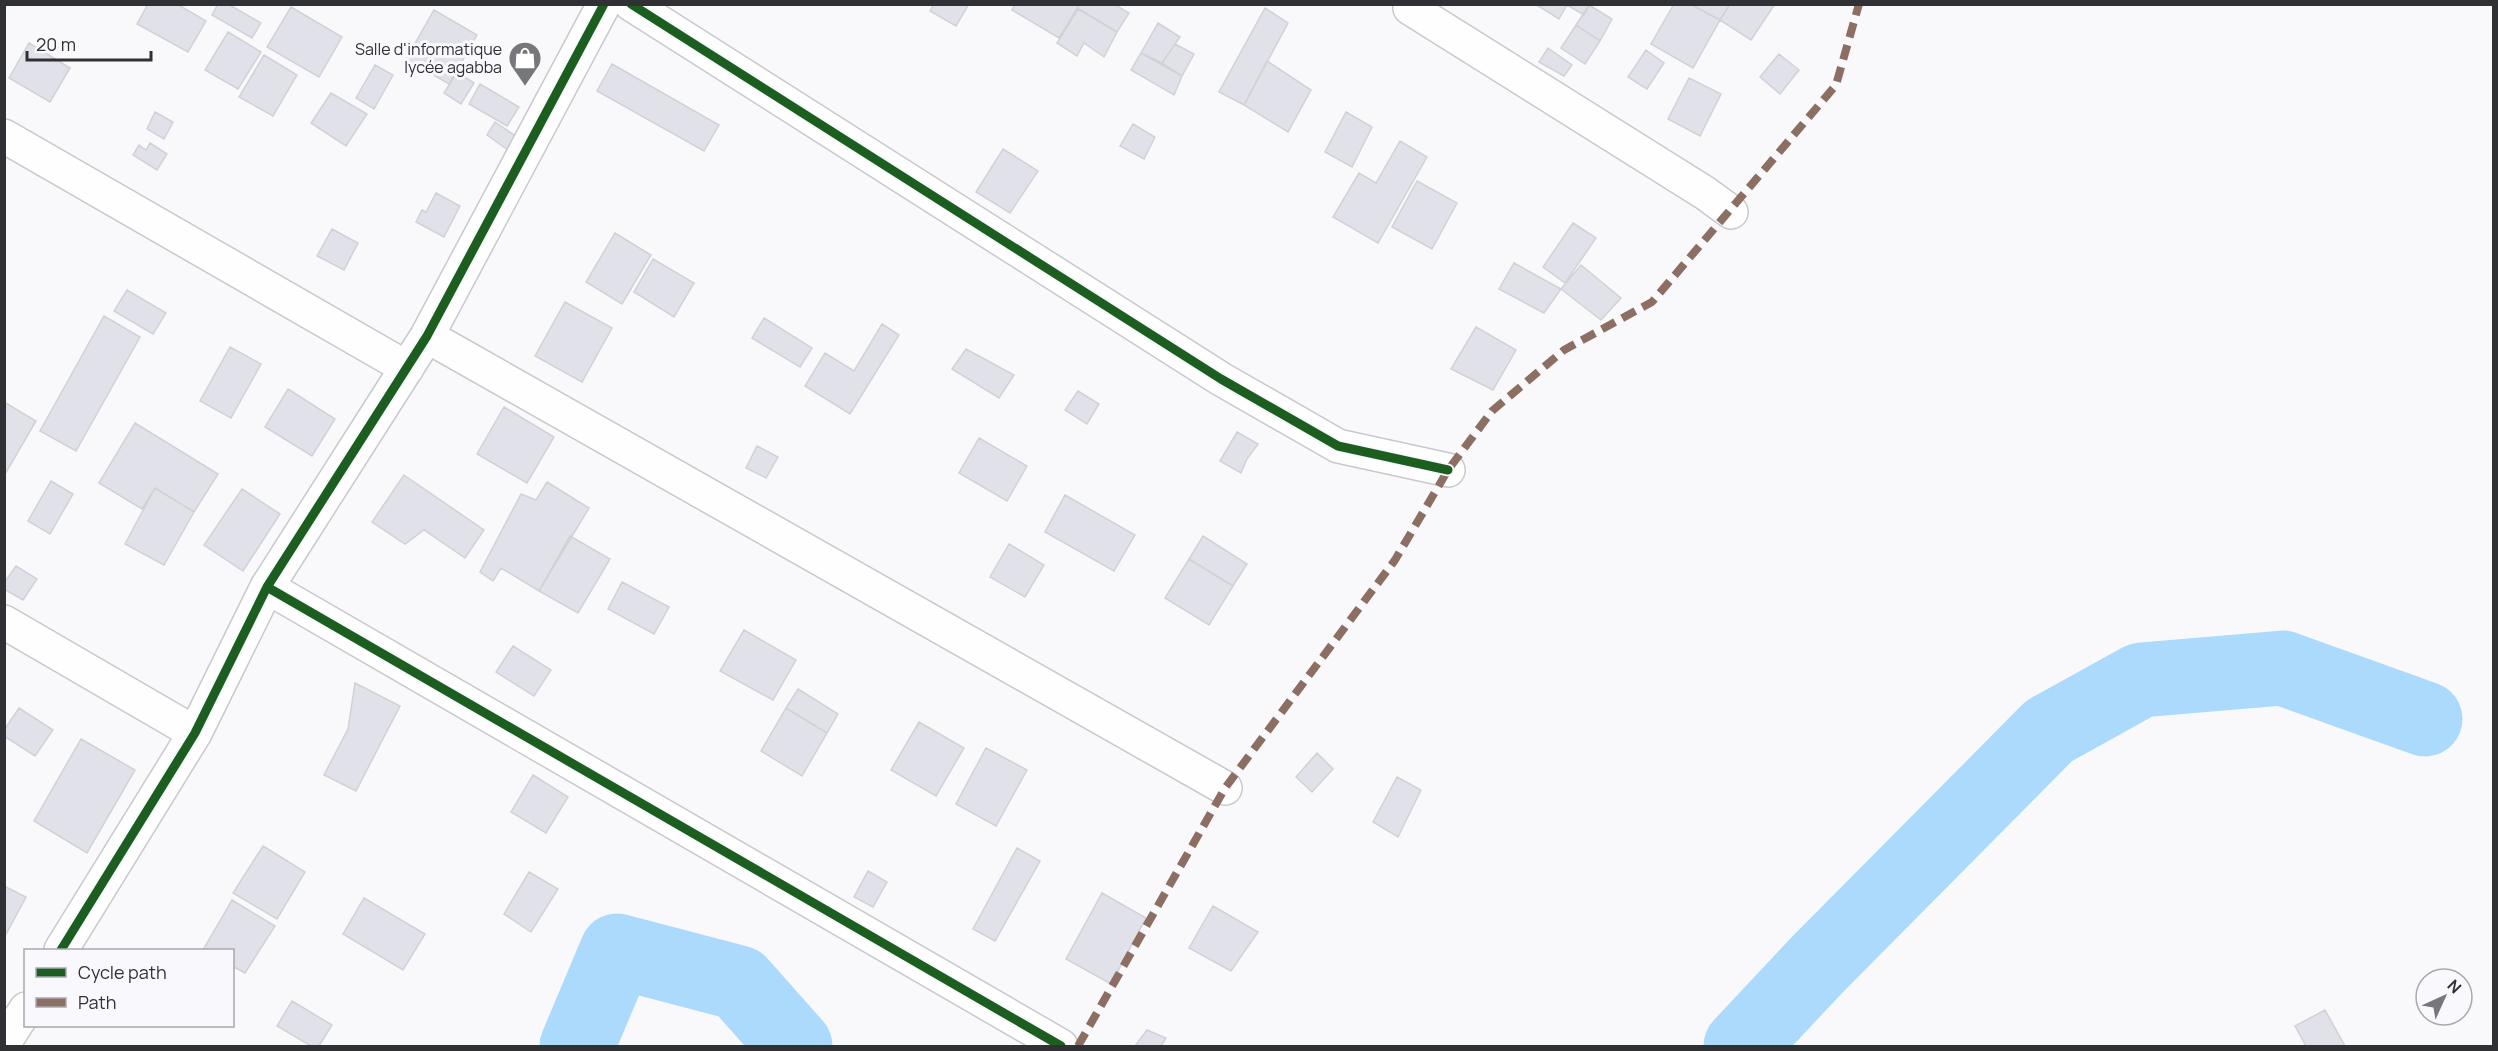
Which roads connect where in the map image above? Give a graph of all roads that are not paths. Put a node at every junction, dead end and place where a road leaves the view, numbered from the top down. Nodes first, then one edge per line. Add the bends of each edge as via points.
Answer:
1 (604, 4) edge
2 (630, 4) edge
3 (1408, 6) edge
4 (4, 136) edge
5 (1731, 212) dead end
6 (427, 336) junction
7 (407, 368) junction
8 (1448, 470) dead end
9 (267, 587) junction
10 (4, 622) edge
11 (195, 733) junction
12 (1226, 788) dead end
13 (62, 949) edge
14 (24, 1012) edge
15 (4, 1043) edge
16 (1061, 1047) edge

1 - 6 street
2 - 8 street via 1240,391 1338,446
3 - 5 street
4 - 7 street
6 - 7 street
6 - 12 street
7 - 9 street
9 - 11 street
9 - 16 street
10 - 11 street
11 - 13 street
14 - 15 street

